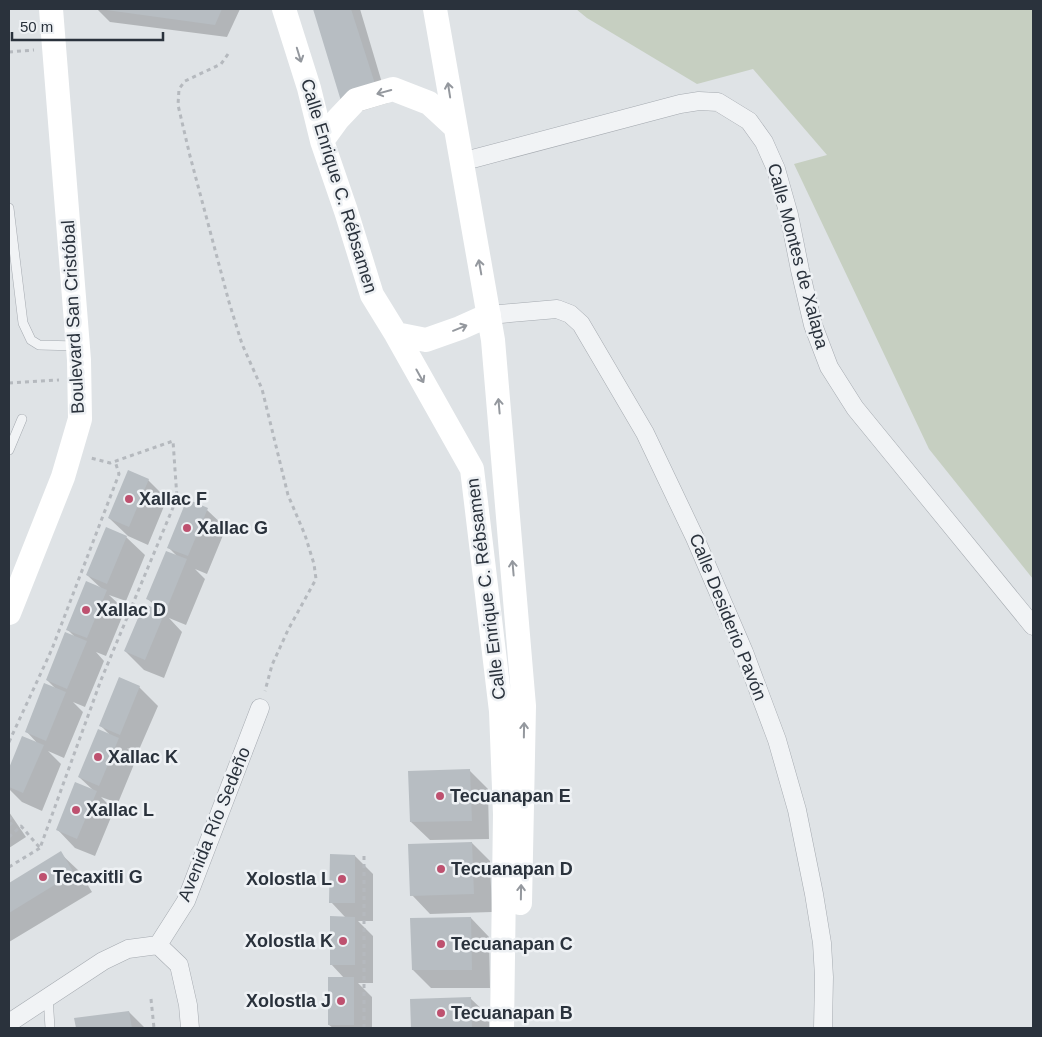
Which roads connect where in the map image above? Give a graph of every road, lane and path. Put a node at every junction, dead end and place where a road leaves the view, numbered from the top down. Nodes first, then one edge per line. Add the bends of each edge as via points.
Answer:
1 (52, 9) edge
2 (284, 9) edge
3 (435, 9) edge
4 (228, 54) dead end
5 (455, 127) junction
6 (322, 141) junction
7 (461, 162) junction
8 (9, 208) edge
9 (488, 315) junction
10 (396, 334) junction
11 (78, 346) junction
12 (79, 379) junction
13 (9, 383) edge
14 (22, 419) dead end
15 (9, 450) edge
16 (71, 452) junction
17 (116, 461) junction
18 (9, 612) edge
19 (1033, 626) edge
20 (260, 708) joint
21 (501, 711) junction
22 (9, 742) edge
23 (495, 803) dead end
24 (10, 817) dead end
25 (9, 825) edge
26 (9, 836) edge
27 (40, 848) junction
28 (364, 855) dead end
29 (9, 867) edge
30 (158, 945) junction
31 (48, 996) junction
32 (151, 999) dead end
33 (9, 1023) edge
34 (50, 1028) edge
35 (154, 1028) edge
36 (190, 1028) edge
37 (364, 1028) edge
38 (502, 1028) edge
39 (518, 1028) edge
40 (823, 1028) edge

1 - 11 main road, Boulevard San Cristóbal
2 -> 6 main road, Calle Enrique C. Rébsamen
5 -> 3 main road, Calle Enrique C. Rébsamen
4 - 20 path via 221,64 185,81 179,89 178,105 229,302 242,344 262,390 288,495 305,535 316,579 272,666
5 -> 6 main road via 429,102 393,90 356,100
5 - 7 main road, Calle Enrique C. Rébsamen
6 - 10 main road, Calle Enrique C. Rébsamen via 372,295
9 -> 7 main road, Calle Enrique C. Rébsamen
7 - 19 street, Calle Montes de Xalapa via 699,101 718,102 749,120 764,142 776,169 813,324 829,367 856,408
8 - 11 lane via 23,323 31,340 39,345
10 -> 9 main road via 426,340
39 -> 9 main road, Calle Enrique C. Rébsamen via 524,706 495,358
9 - 40 street, Calle Desiderio Pavón via 557,309 570,314 581,324 645,433 695,538 778,740 797,810 822,943
10 -> 21 main road, Calle Enrique C. Rébsamen via 472,469
11 - 12 main road, Boulevard San Cristóbal
12 - 13 path
12 - 16 main road, Boulevard San Cristóbal via 80,419
14 - 15 lane
16 - 17 path via 110,463
16 - 18 main road, Boulevard San Cristóbal via 64,477
17 - 22 path via 119,474 116,484 52,649
17 - 27 path via 173,440 177,498 101,680
20 - 30 street, Avenida Río Sedeño via 186,901
21 - 23 lane
21 - 38 main road, Calle Enrique C. Rébsamen via 505,814
24 - 25 path via 13,822
26 - 27 path via 21,826
27 - 29 path
28 - 37 path
30 - 31 street via 128,949
30 - 36 street via 179,964
31 - 33 street
31 - 34 lane
32 - 35 path

